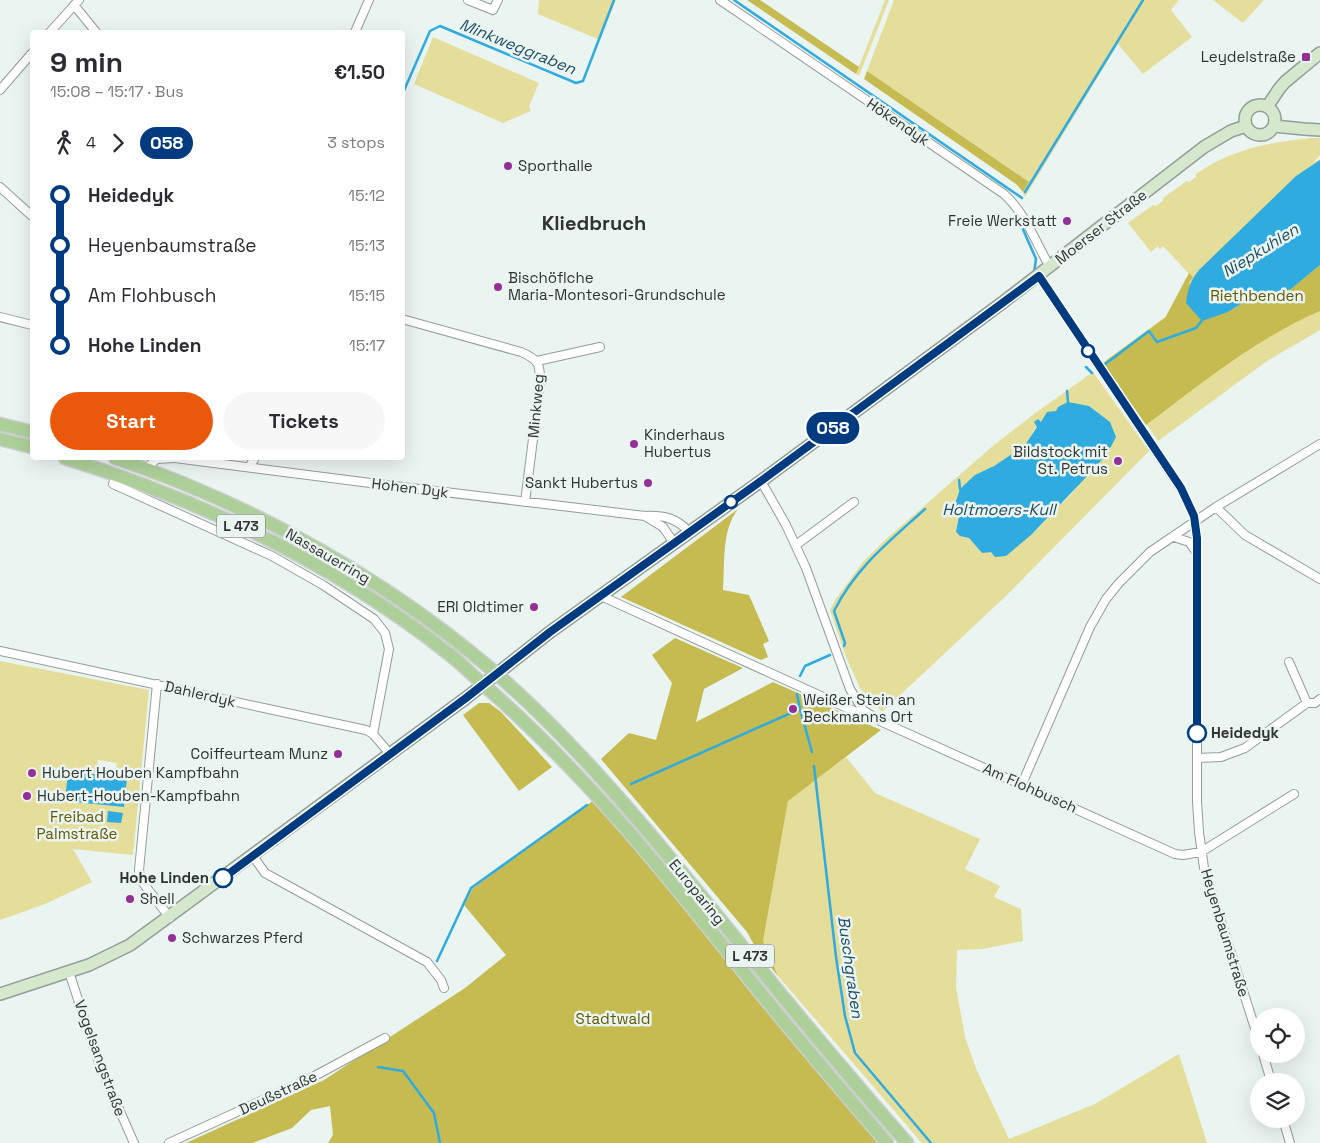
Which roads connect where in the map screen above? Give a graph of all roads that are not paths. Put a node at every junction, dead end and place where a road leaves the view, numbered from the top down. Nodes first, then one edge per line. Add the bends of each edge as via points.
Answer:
1 (369, 0) edge
2 (468, 0) edge
3 (498, 0) edge
4 (720, 0) edge
5 (76, 3) edge
6 (52, 30) edge
7 (95, 30) edge
8 (357, 30) edge
9 (1320, 53) edge
10 (30, 54) edge
11 (0, 90) edge
12 (1268, 107) junction
13 (1246, 126) junction
14 (1274, 126) junction
15 (1320, 130) edge
16 (0, 186) edge
17 (30, 214) edge
18 (1050, 267) junction
19 (1039, 276) junction
20 (0, 317) edge
21 (405, 320) edge
22 (30, 324) edge
23 (600, 347) dead end
24 (538, 362) junction
25 (0, 424) edge
26 (30, 432) edge
27 (0, 439) edge
28 (1320, 444) edge
29 (30, 446) edge
30 (70, 460) edge
31 (121, 460) edge
32 (156, 460) edge
33 (191, 460) edge
34 (253, 460) edge
35 (249, 467) junction
36 (146, 468) junction
37 (115, 479) junction
38 (761, 481) junction
39 (525, 502) junction
40 (854, 502) dead end
41 (1216, 507) junction
42 (645, 516) junction
43 (1196, 522) junction
44 (688, 532) junction
45 (1174, 537) junction
46 (674, 543) junction
47 (796, 545) junction
48 (1197, 553) junction
49 (1320, 578) edge
50 (601, 596) junction
51 (0, 651) edge
52 (1289, 662) dead end
53 (496, 674) junction
54 (157, 684) junction
55 (483, 685) junction
56 (1306, 702) junction
57 (1318, 703) edge
58 (863, 710) junction
59 (373, 734) junction
60 (390, 754) junction
61 (1197, 758) junction
62 (1022, 784) junction
63 (1294, 794) dead end
64 (1201, 852) junction
65 (253, 856) junction
66 (170, 918) junction
67 (69, 972) junction
68 (444, 988) dead end
69 (0, 994) edge
70 (1250, 1013) edge
71 (385, 1038) dead end
72 (1286, 1128) edge
73 (134, 1143) edge
74 (169, 1143) edge
75 (888, 1143) edge
76 (907, 1143) edge
77 (1290, 1143) edge

1 - 8 street
2 - 3 street via 493,10
4 - 18 street, Hökendyk via 1004,194 1016,205
5 - 6 street
5 - 7 street
9 - 12 main road via 1285,82
10 - 11 street
12 - 13 main road via 1262,105 1250,109 1245,119
12 - 14 main road via 1274,116
13 - 14 main road via 1255,135 1267,134
13 - 18 main road, Moerser Straße via 1204,147
14 - 15 main road
16 - 17 street
18 - 19 main road, Moerser Straße
19 - 38 main road, Moerser Straße
19 - 43 street, Heyenbaumstraße via 1181,488
20 - 22 street
21 - 24 street, Minkweg via 521,352
23 - 24 street
24 - 39 street, Minkweg via 540,384
25 - 26 main road
27 - 29 main road
28 - 41 street
30 - 37 main road, Nassauerring / L 473
31 - 36 main road, Nassauerring / L 473
32 - 36 street, Hohen Dyk
33 - 35 street, Hohen Dyk
34 - 35 street
35 - 39 street, Hohen Dyk
36 - 53 main road, Nassauerring / L 473 via 256,515 366,578 414,610
37 - 55 main road, Nassauerring / L 473 via 245,527 304,559 406,622
37 - 59 street, Nassauerring via 272,556 374,619 385,633 389,649
38 - 44 main road, Moerser Straße
38 - 47 street, Am Flohbusch
39 - 42 street, Hohen Dyk
40 - 47 street
41 - 43 street
41 - 49 street via 1245,535
42 - 44 street, Hohen Dyk via 676,520
42 - 46 street, Hohen Dyk via 663,527
43 - 45 street
43 - 48 street, Heyenbaumstraße
44 - 46 main road, Moerser Straße
45 - 48 street via 1189,542
45 - 62 street via 1141,560 1102,605
46 - 50 main road, Moerser Straße
47 - 58 street, Am Flohbusch via 850,689
48 - 61 street, Heyenbaumstraße
50 - 53 main road, Moerser Straße
50 - 58 street, Am Flohbusch via 856,712
51 - 54 street, Dahlerdyk
52 - 56 street
53 - 55 main road, Moerser Straße
53 - 76 main road, Europaring / L 473 via 540,714 612,790
54 - 59 street, Dahlerdyk
54 - 66 street via 139,870 140,879
55 - 60 main road, Moerser Straße
55 - 75 main road, Europaring / L 473 via 530,727 599,798
56 - 57 street
56 - 61 street via 1245,748 1220,757
58 - 62 street, Am Flohbusch via 880,721
59 - 60 street
60 - 65 main road, Moerser Straße
61 - 64 street, Heyenbaumstraße
62 - 64 street, Am Flohbusch via 1175,854 1183,856
63 - 64 street, Heyenbaumstraße
64 - 70 street, Heyenbaumstraße
65 - 66 main road, Moerser Straße
65 - 68 street via 265,873 427,962
66 - 67 main road, Moerser Straße via 110,956
67 - 69 main road, Moerser Straße
67 - 73 street, Vogelsangstraße via 100,1066
71 - 74 street, Deußstraße via 309,1079
72 - 77 street

